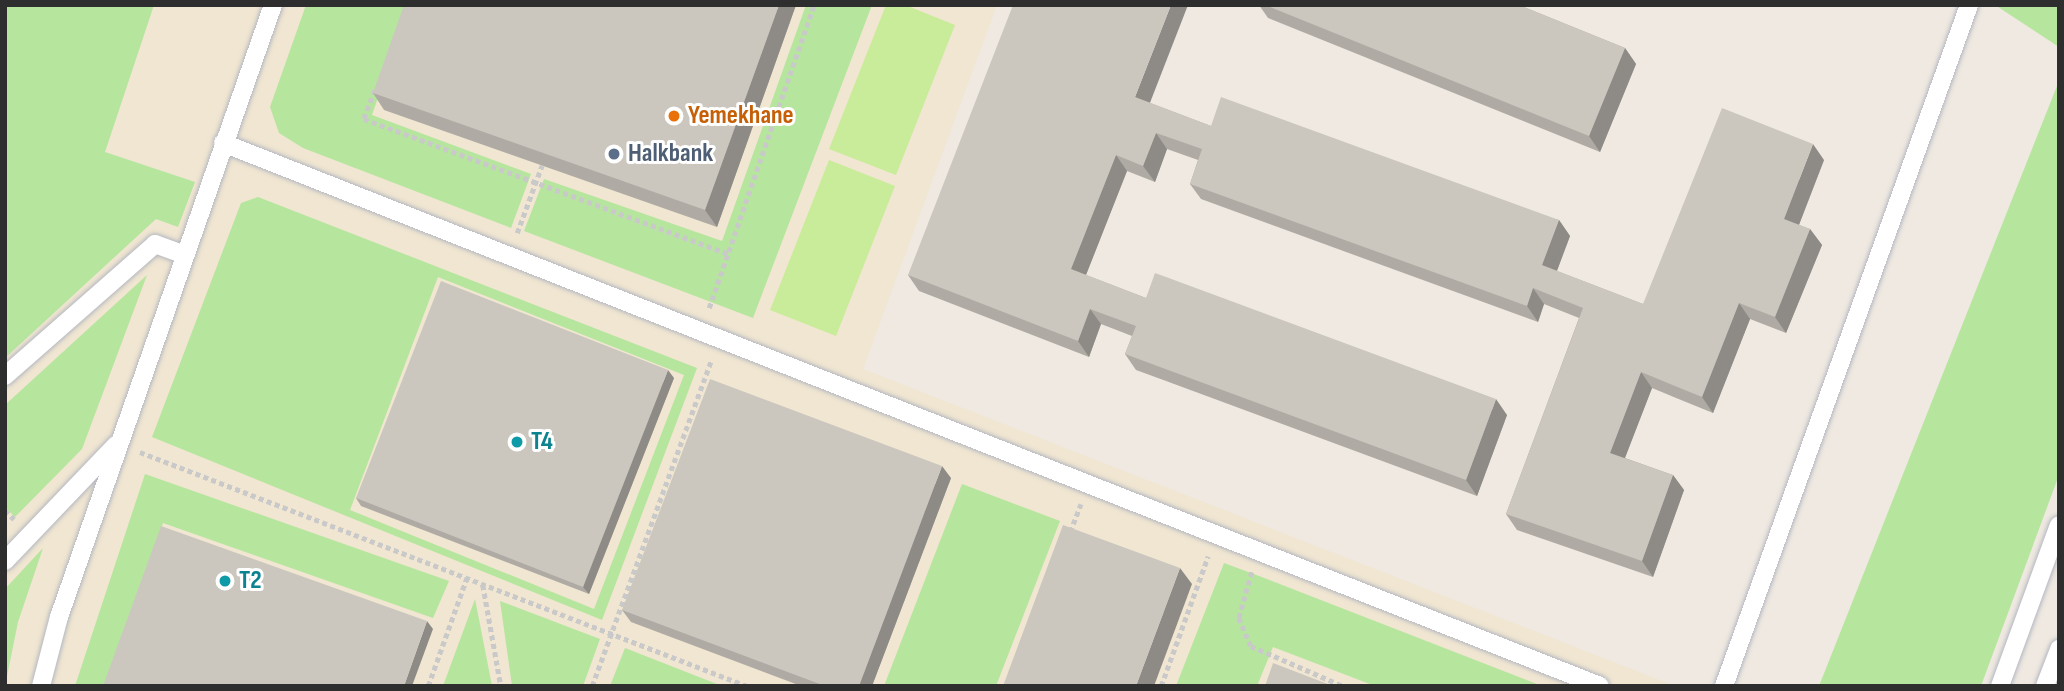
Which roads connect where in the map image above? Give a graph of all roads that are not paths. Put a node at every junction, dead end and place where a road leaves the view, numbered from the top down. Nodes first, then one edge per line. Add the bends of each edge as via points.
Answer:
1 (273, 5) edge
2 (1969, 5) edge
3 (223, 143) junction
4 (185, 255) junction
5 (5, 376) edge
6 (119, 443) junction
7 (2059, 525) edge
8 (5, 561) edge
9 (2059, 649) edge
10 (41, 686) edge
11 (1600, 686) edge
12 (1724, 686) edge
13 (2000, 686) edge
14 (2045, 686) edge

1 - 3 lane
2 - 12 lane
3 - 4 lane
3 - 11 lane
4 - 5 lane via 155,244
4 - 6 lane
6 - 8 lane
6 - 10 lane
7 - 13 lane
9 - 14 lane

